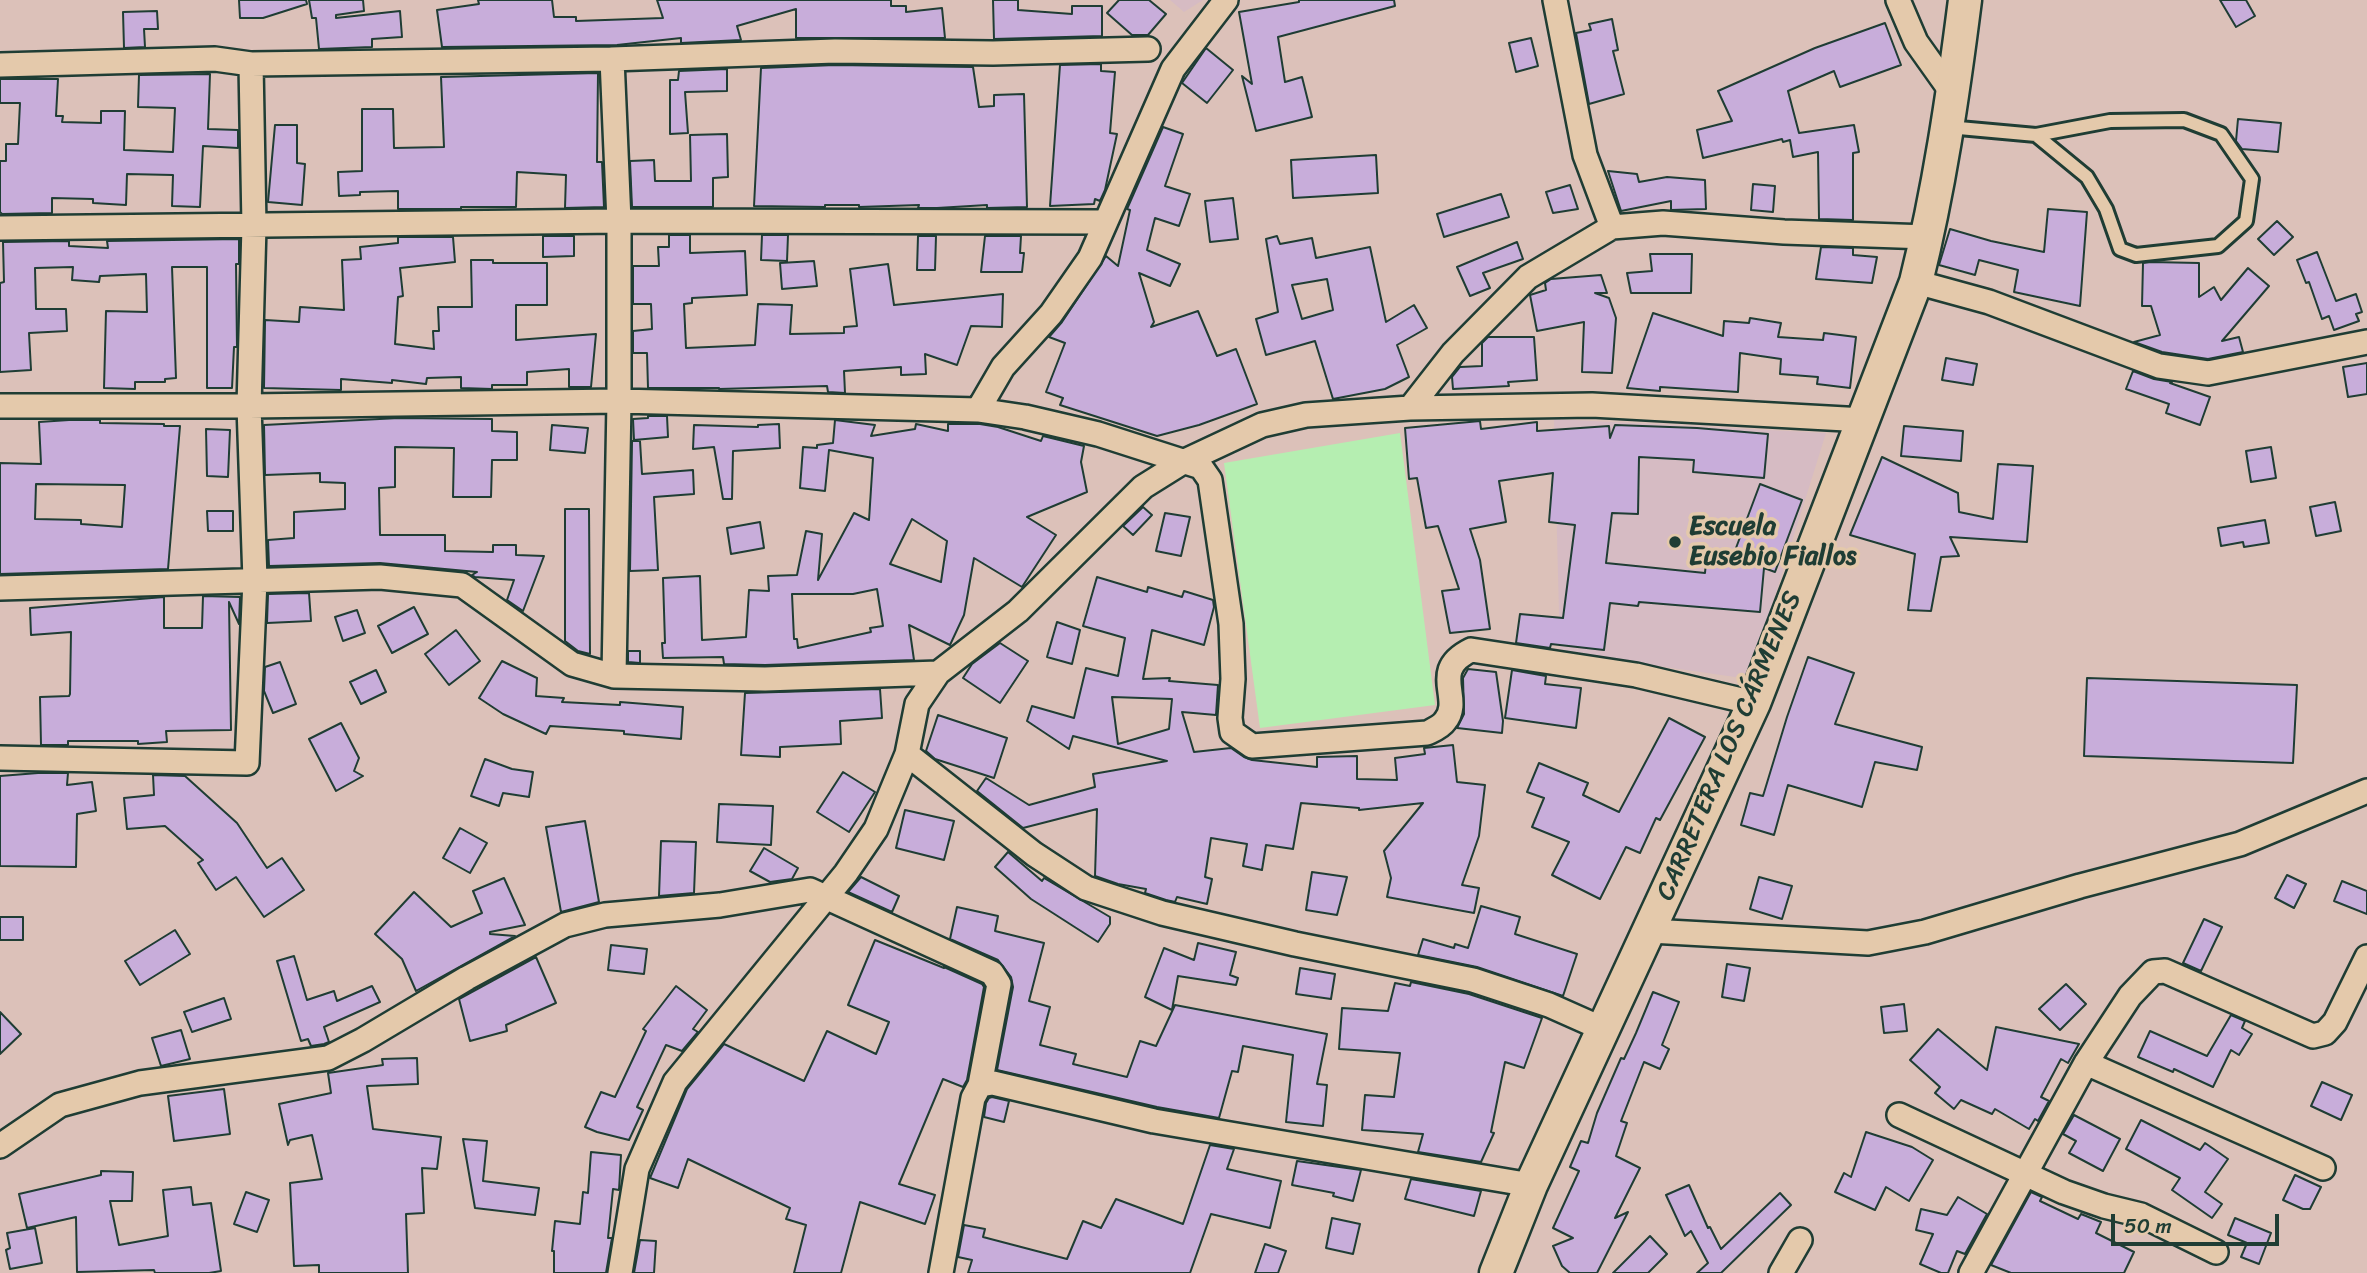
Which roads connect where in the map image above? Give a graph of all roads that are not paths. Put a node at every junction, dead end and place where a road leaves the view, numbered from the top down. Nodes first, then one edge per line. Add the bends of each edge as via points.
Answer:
1 (1226, 0) edge
2 (1555, 0) edge
3 (1899, 0) edge
4 (1965, 0) edge
5 (1148, 50) dead end
6 (612, 59) junction
7 (251, 64) junction
8 (0, 65) edge
9 (1953, 94) junction
10 (1947, 127) junction
11 (2036, 135) junction
12 (619, 221) junction
13 (1105, 222) junction
14 (254, 226) junction
15 (1612, 227) junction
16 (0, 228) edge
17 (1927, 237) junction
18 (1916, 282) junction
19 (2367, 342) edge
20 (620, 401) junction
21 (0, 406) edge
22 (248, 406) junction
23 (1410, 408) junction
24 (978, 410) junction
25 (1864, 420) junction
26 (1182, 462) junction
27 (255, 580) junction
28 (0, 588) edge
29 (939, 673) junction
30 (614, 676) junction
31 (1754, 703) junction
32 (907, 754) junction
33 (0, 758) edge
34 (2367, 791) edge
35 (826, 895) junction
36 (1650, 931) junction
37 (2367, 957) edge
38 (1603, 1029) junction
39 (2086, 1063) junction
40 (980, 1084) junction
41 (1899, 1115) dead end
42 (0, 1146) edge
43 (2323, 1168) dead end
44 (2023, 1174) junction
45 (1531, 1185) junction
46 (1800, 1240) dead end
47 (2216, 1252) dead end
48 (620, 1273) edge
49 (942, 1273) edge
50 (1496, 1273) edge
51 (1781, 1273) edge
52 (1971, 1273) edge

1 - 13 street via 1173,69
2 - 15 street via 1585,155
3 - 9 street via 1916,41
4 - 9 main road, CARRETERA LOS CÁRMENES
5 - 6 street via 835,51
6 - 7 street
6 - 12 street
7 - 8 street via 215,60
7 - 14 street
9 - 10 main road, CARRETERA LOS CÁRMENES
10 - 11 lane
10 - 17 main road, CARRETERA LOS CÁRMENES
11 - 11 lane via 2087,177 2106,209 2120,249 2137,255 2218,246 2246,220 2252,179 2221,134 2184,120 2171,120 2110,121
12 - 13 street
12 - 14 street
12 - 20 street
13 - 24 street via 1090,258 1051,314 1003,367
14 - 16 street
14 - 22 street
15 - 17 street via 1663,223
15 - 23 street via 1528,277 1453,353
17 - 18 main road, CARRETERA LOS CÁRMENES
18 - 19 street via 1989,302 2158,366 2185,371 2208,373
18 - 25 main road, CARRETERA LOS CÁRMENES
20 - 22 street
20 - 24 street
20 - 30 street
21 - 22 street
22 - 27 street
23 - 25 street via 1592,405
23 - 26 street via 1306,415 1262,425
24 - 26 street via 1098,434
25 - 31 main road, CARRETERA LOS CÁRMENES
26 - 29 street via 1143,487 1018,611
26 - 31 street via 1201,467 1210,480 1231,624 1232,732 1252,746 1427,733 1444,723 1450,713 1449,672 1457,657 1471,650 1636,675
27 - 28 street
27 - 30 street via 380,577 462,585 572,664
27 - 33 street via 247,763
29 - 30 street via 765,679
29 - 32 street via 917,704
31 - 36 main road, CARRETERA LOS CÁRMENES
32 - 35 street via 876,830
32 - 38 street via 1034,854 1086,888 1162,913 1473,979
34 - 36 street via 2240,844 1925,932 1868,943
35 - 40 street via 992,972 999,994
35 - 42 street via 810,890 720,905 605,915 565,925 328,1058 140,1083 60,1105
35 - 48 street via 675,1082 637,1169
36 - 38 main road, CARRETERA LOS CÁRMENES
37 - 39 street via 2335,1022 2313,1036 2165,971 2153,972 2130,996
38 - 45 main road, CARRETERA LOS CÁRMENES
39 - 43 street
39 - 44 street
40 - 45 street via 993,1083 1154,1121
40 - 49 street via 973,1098
41 - 44 street
44 - 47 street via 2084,1199 2141,1215
44 - 52 street
45 - 50 main road, CARRETERA LOS CÁRMENES
46 - 51 street

